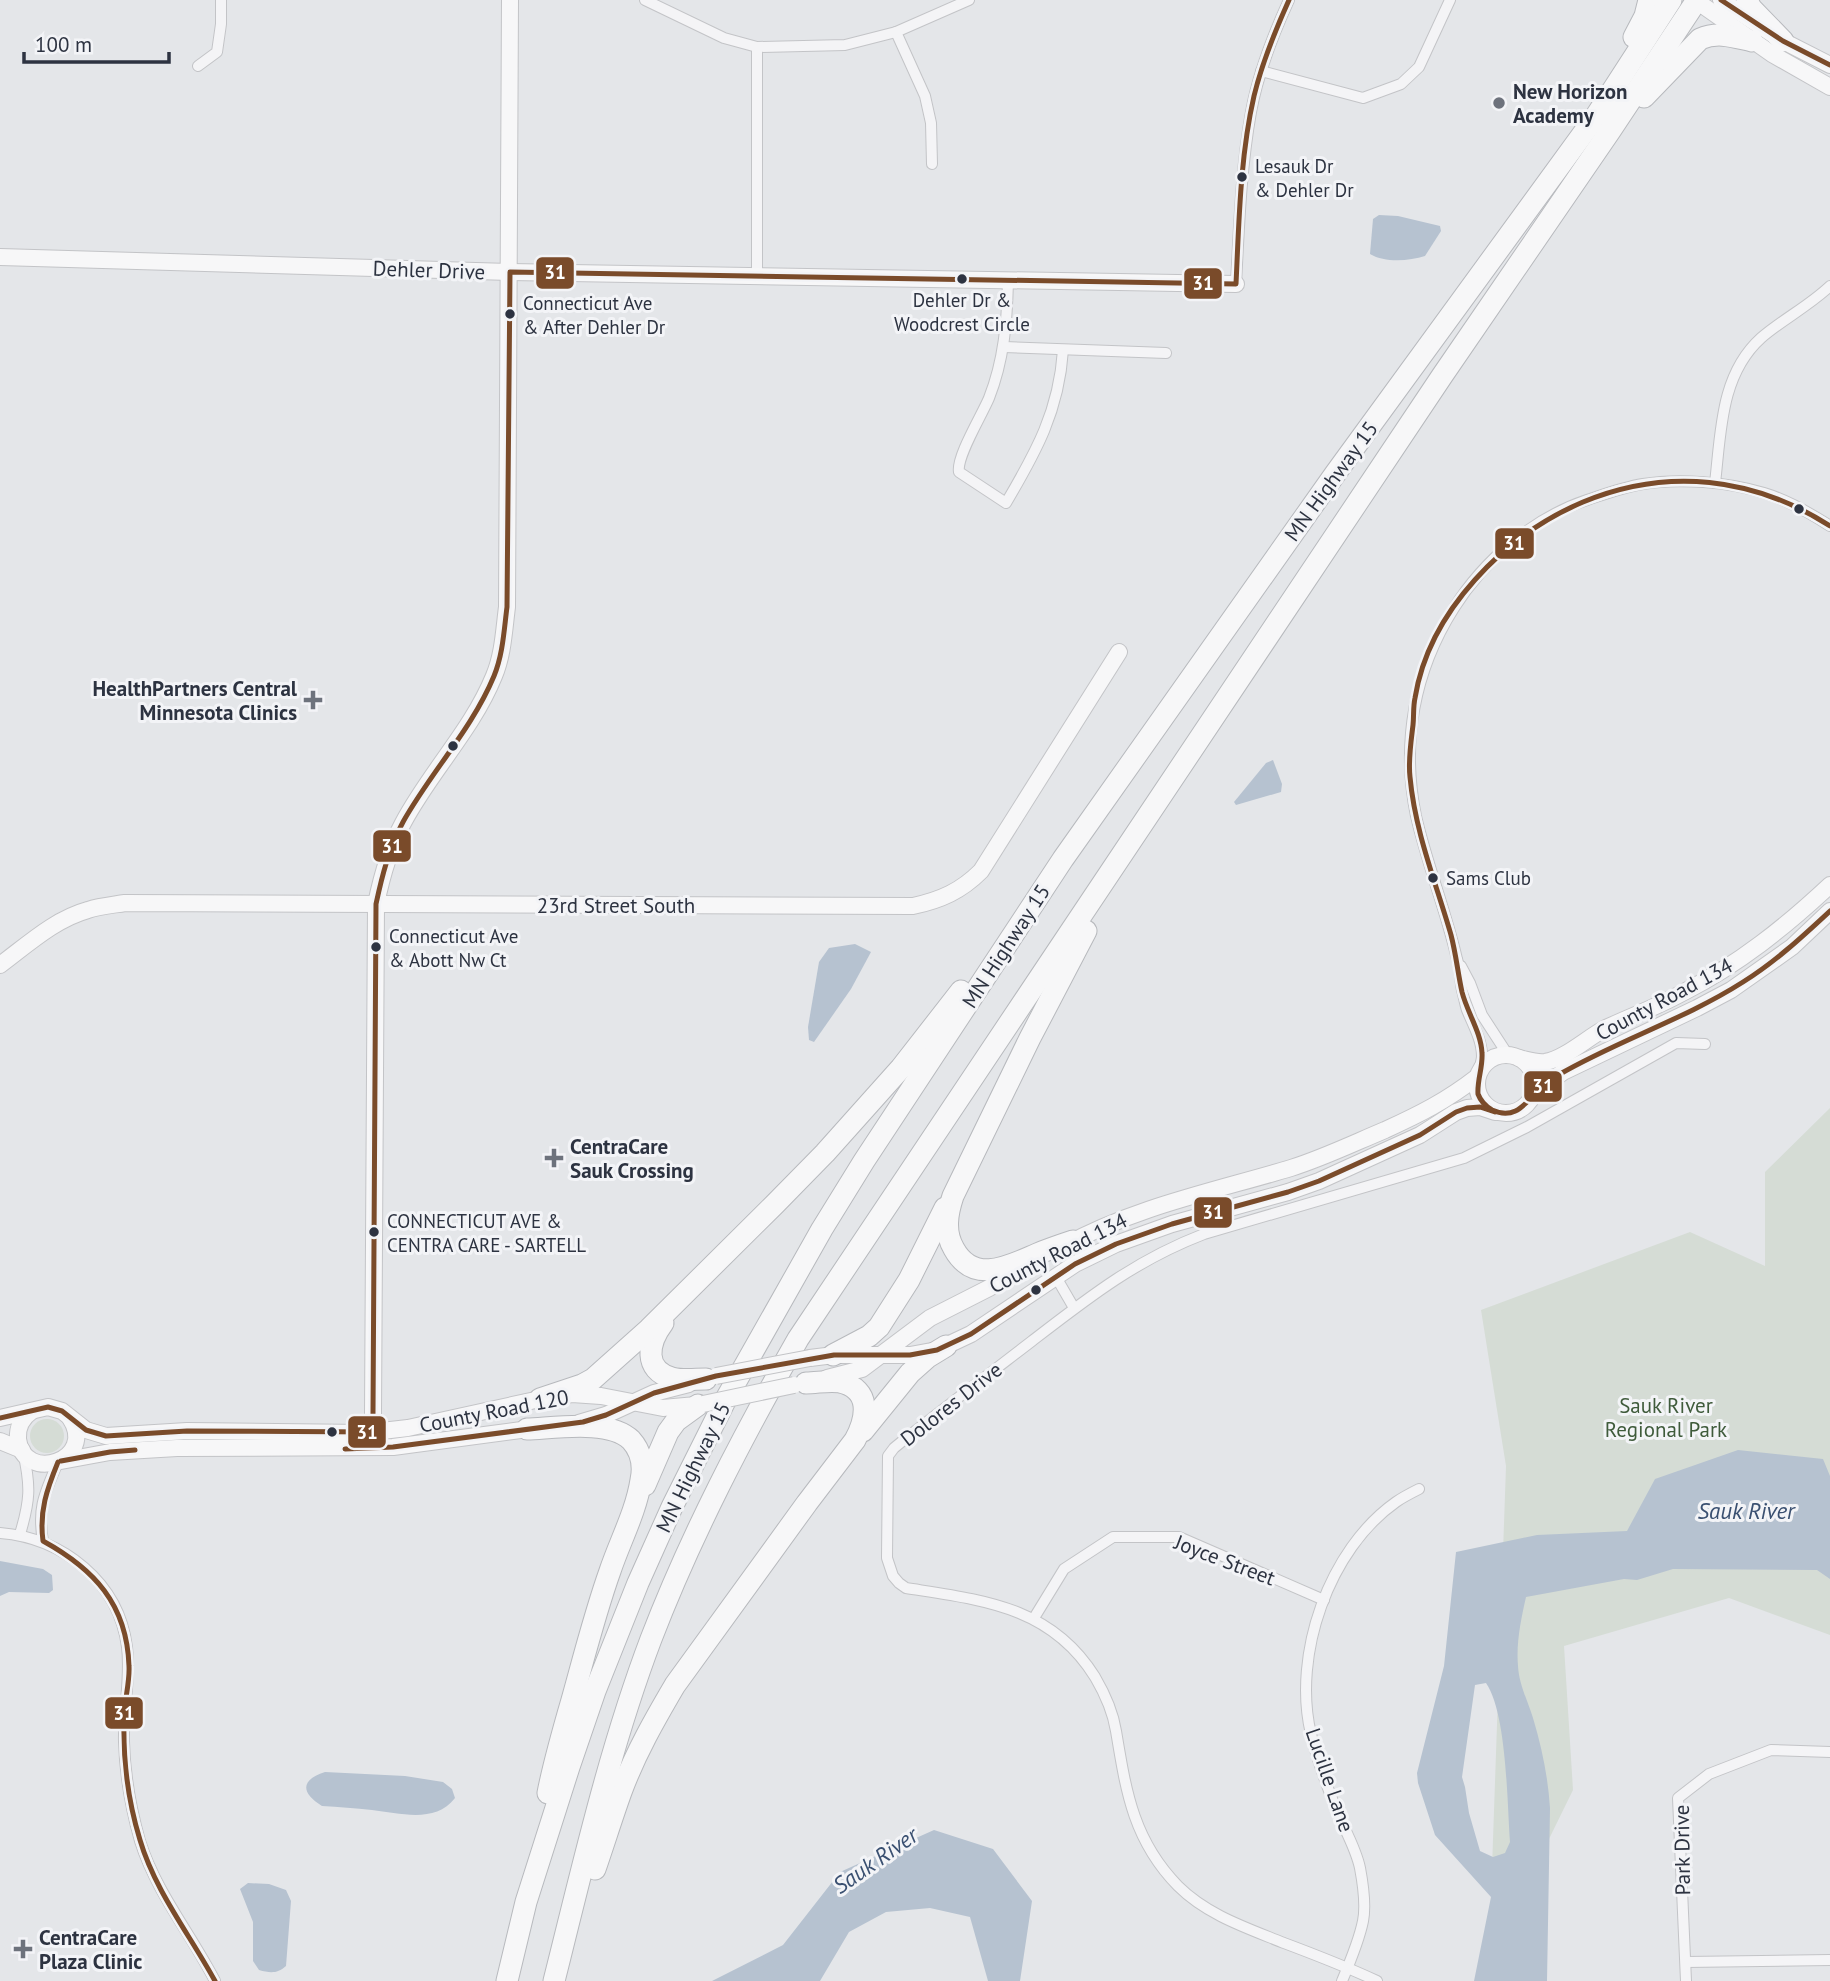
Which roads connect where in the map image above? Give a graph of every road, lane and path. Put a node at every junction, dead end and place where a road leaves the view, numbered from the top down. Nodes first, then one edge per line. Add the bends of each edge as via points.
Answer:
1 (221, 0) edge
2 (510, 0) edge
3 (645, 0) edge
4 (969, 0) edge
5 (1289, 0) edge
6 (1450, 0) edge
7 (1648, 0) edge
8 (1671, 0) edge
9 (1696, 0) edge
10 (1721, 0) edge
11 (1747, 0) edge
12 (896, 32) junction
13 (1752, 41) junction
14 (1783, 41) junction
15 (757, 47) junction
16 (1830, 65) edge
17 (198, 66) dead end
18 (1261, 71) junction
19 (1830, 87) edge
20 (1610, 131) junction
21 (1574, 146) junction
22 (932, 164) dead end
23 (0, 257) edge
24 (510, 272) junction
25 (757, 275) junction
26 (1008, 281) junction
27 (1236, 284) joint
28 (1830, 286) edge
29 (1004, 347) junction
30 (1063, 350) junction
31 (1166, 353) dead end
32 (1716, 484) junction
33 (1830, 526) edge
34 (1119, 652) dead end
35 (1155, 806) junction
36 (1063, 859) junction
37 (1830, 885) edge
38 (376, 904) junction
39 (1830, 911) edge
40 (1458, 961) junction
41 (0, 965) edge
42 (1705, 1044) dead end
43 (1514, 1056) junction
44 (1478, 1074) junction
45 (1533, 1094) junction
46 (1495, 1112) junction
47 (975, 1153) junction
48 (1261, 1176) junction
49 (1073, 1241) junction
50 (1056, 1277) junction
51 (685, 1294) junction
52 (1074, 1308) junction
53 (946, 1346) junction
54 (833, 1355) junction
55 (881, 1355) junction
56 (810, 1358) joint
57 (711, 1378) junction
58 (800, 1384) junction
59 (541, 1399) junction
60 (631, 1402) junction
61 (701, 1404) junction
62 (33, 1410) junction
63 (68, 1416) junction
64 (0, 1418) edge
65 (527, 1429) junction
66 (375, 1432) junction
67 (855, 1440) junction
68 (0, 1441) edge
69 (22, 1451) junction
70 (60, 1461) junction
71 (1419, 1489) dead end
72 (634, 1509) junction
73 (0, 1533) edge
74 (20, 1534) junction
75 (43, 1542) junction
76 (1324, 1600) junction
77 (1034, 1618) junction
78 (1830, 1752) edge
79 (524, 1910) junction
80 (1830, 1960) edge
81 (1686, 1962) junction
82 (1348, 1967) junction
83 (215, 1981) edge
84 (507, 1981) edge
85 (554, 1981) edge
86 (560, 1981) edge
87 (1342, 1981) edge
88 (1377, 1981) edge
89 (1686, 1981) edge

1 - 17 street via 217,52
2 - 24 street
3 - 15 street via 724,38
4 - 12 street
5 - 18 street
6 - 18 street via 1419,67 1401,83 1363,98
7 - 21 highway via 1645,16
8 - 21 highway, MN Highway 15
9 - 13 street
9 - 20 highway, MN Highway 15
10 - 14 street
11 - 14 highway
12 - 15 street via 845,46
12 - 22 street via 925,96
13 - 19 street
13 - 20 highway via 1722,35 1700,40
14 - 16 street
15 - 25 street
18 - 27 street via 1246,152
20 - 35 highway, MN Highway 15
21 - 36 highway, MN Highway 15
23 - 24 street, Dehler Drive
24 - 25 street, Dehler Drive
24 - 38 street via 503,641 495,674 478,708 399,832 386,861
25 - 26 street, Dehler Drive
26 - 27 street, Dehler Drive
26 - 29 street
28 - 32 street via 1761,338 1741,363 1726,399
29 - 30 street
29 - 30 street via 988,400 958,468 1006,503 1048,421 1061,377
30 - 31 street
32 - 33 street via 1764,493
32 - 40 street via 1643,484 1553,514 1500,552 1442,626 1415,696 1410,778
34 - 38 street, 23rd Street South via 981,871 966,886 931,902 913,906
35 - 47 highway via 1060,980
35 - 85 highway, MN Highway 15 via 798,1339 747,1429 702,1519 651,1639 607,1771
36 - 51 highway via 875,1099
36 - 79 highway, MN Highway 15 via 864,1161 726,1399 638,1583 578,1741
37 - 43 street, County Road 134 via 1767,940 1701,983 1555,1059 1534,1062
38 - 41 street, 23rd Street South via 106,905 67,918
38 - 66 street
39 - 45 street, County Road 134 via 1792,947 1731,990 1563,1072
40 - 43 street via 1482,1015
40 - 44 street via 1467,1009 1479,1037 1482,1056
42 - 52 street, Dolores Drive via 1676,1043 1464,1158 1175,1245
43 - 44 street via 1491,1058
43 - 45 street via 1531,1070
44 - 46 street via 1481,1101
44 - 48 street, County Road 134 via 1429,1110 1335,1152
45 - 46 street via 1522,1109
46 - 50 street, County Road 134 via 1480,1107 1456,1112 1420,1135 1319,1181 1143,1233
47 - 49 highway via 949,1210 948,1233 958,1256 973,1268 993,1270
47 - 54 highway via 887,1317 869,1336
48 - 49 street, County Road 134 via 1144,1210
48 - 50 street via 1096,1240 1060,1259
49 - 55 street, County Road 134 via 930,1318
50 - 52 street
50 - 53 street, County Road 134
51 - 57 highway via 656,1332 652,1362 658,1371 674,1378
51 - 59 highway via 593,1379
52 - 77 street, Dolores Drive via 888,1456 887,1558 899,1583 995,1604
53 - 55 street, County Road 134 via 925,1353
53 - 67 highway via 910,1373
54 - 55 street, County Road 134
54 - 56 street, County Road 134
55 - 58 street, County Road 134 via 853,1372
56 - 57 street, County Road 120, bridge
57 - 60 street, County Road 120
58 - 61 street, County Road 120, bridge
58 - 67 highway via 842,1382 861,1395 865,1408
59 - 60 street, County Road 120 via 572,1394
59 - 66 street, County Road 120
60 - 61 street, County Road 120 via 673,1408
60 - 65 street, County Road 120 via 583,1422
61 - 72 highway via 668,1432
62 - 63 street via 55,1408
62 - 64 street
62 - 69 street via 19,1429
63 - 66 street, County Road 120 via 86,1430 106,1436
63 - 70 street via 76,1438
65 - 70 street, County Road 120 via 393,1447 153,1449
65 - 72 highway via 589,1427 623,1434 641,1461
67 - 86 highway via 691,1662 656,1717 620,1793
68 - 69 street
69 - 70 street via 43,1464
69 - 74 street via 29,1486
70 - 75 street via 42,1506
71 - 76 street, Lucille Lane via 1395,1502 1356,1540
72 - 79 highway via 610,1571 556,1756
73 - 74 street
74 - 75 street
75 - 83 street via 92,1573 116,1607 129,1667 125,1770 141,1842 164,1895
76 - 77 street, Joyce Street via 1179,1537 1113,1537 1064,1569
76 - 82 street, Lucille Lane via 1308,1652 1306,1692 1310,1733 1360,1867 1364,1920
77 - 82 street, Dolores Drive via 1077,1652 1100,1686 1116,1727 1128,1800 1137,1824 1178,1886 1236,1924
78 - 81 street, Park Drive via 1771,1750 1709,1774 1678,1798
79 - 84 highway, MN Highway 15
80 - 81 street
81 - 89 street, Park Drive
82 - 87 street, Lucille Lane
82 - 88 street, Dolores Drive

